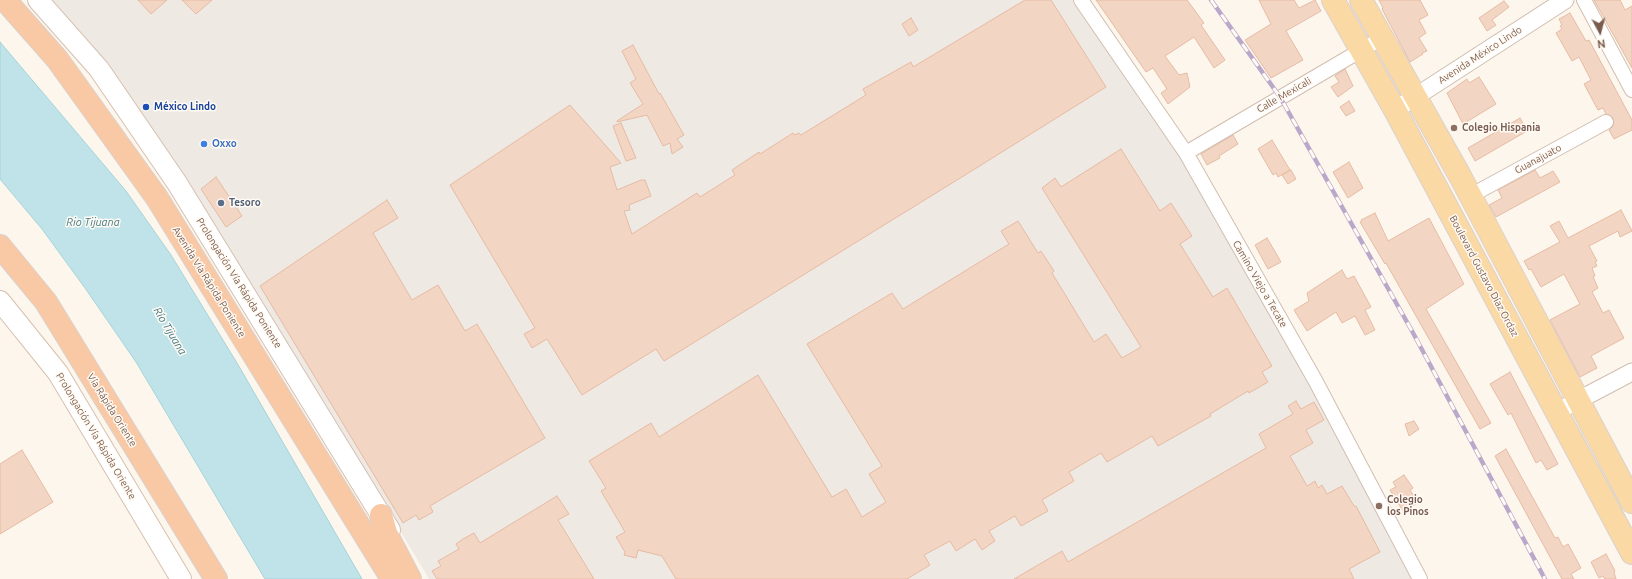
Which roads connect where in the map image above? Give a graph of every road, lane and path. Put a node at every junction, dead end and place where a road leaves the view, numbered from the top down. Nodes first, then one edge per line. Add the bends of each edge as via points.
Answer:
1 (5, 0) edge
2 (38, 0) edge
3 (1081, 0) edge
4 (1333, 0) edge
5 (1361, 0) edge
6 (1566, 0) edge
7 (1584, 0) edge
8 (1382, 38) junction
9 (1361, 50) junction
10 (1632, 90) edge
11 (1416, 98) junction
12 (1395, 110) junction
13 (1606, 122) dead end
14 (1186, 153) junction
15 (1470, 196) junction
16 (0, 246) edge
17 (0, 301) edge
18 (1632, 372) edge
19 (1578, 400) junction
20 (1556, 412) junction
21 (1632, 502) edge
22 (381, 515) junction
23 (1632, 552) edge
24 (181, 579) edge
25 (216, 579) edge
26 (392, 579) edge
27 (410, 579) edge
28 (420, 579) edge
29 (1420, 579) edge

1 - 26 highway, Avenida Vía Rápida Poniente via 57,59 157,198
2 - 22 main road, Prolongación Vía Rápida Poniente via 99,69 177,183
3 - 14 street, Camino Viejo a Tecate
4 - 9 main road, Boulevard Gustavo Díaz Ordaz
5 - 8 main road
6 - 11 street, Avenida México Lindo
7 - 10 street
8 - 9 street, Calle Mexicali
8 - 11 main road
9 - 12 main road, Boulevard Gustavo Díaz Ordaz
9 - 14 street, Calle Mexicali
11 - 12 street, Avenida México Lindo
11 - 15 main road
12 - 20 main road, Boulevard Gustavo Díaz Ordaz
13 - 15 street, Guanajuato
14 - 29 street, Camino Viejo a Tecate via 1315,380
15 - 19 main road
16 - 25 highway, Vía Rápida Oriente via 46,302
17 - 24 main road, Prolongación Vía Rápida Oriente via 58,373
18 - 19 street
19 - 20 street
19 - 21 main road
20 - 23 main road, Boulevard Gustavo Díaz Ordaz
22 - 27 highway via 386,533
22 - 28 main road, Prolongación Vía Rápida Poniente

